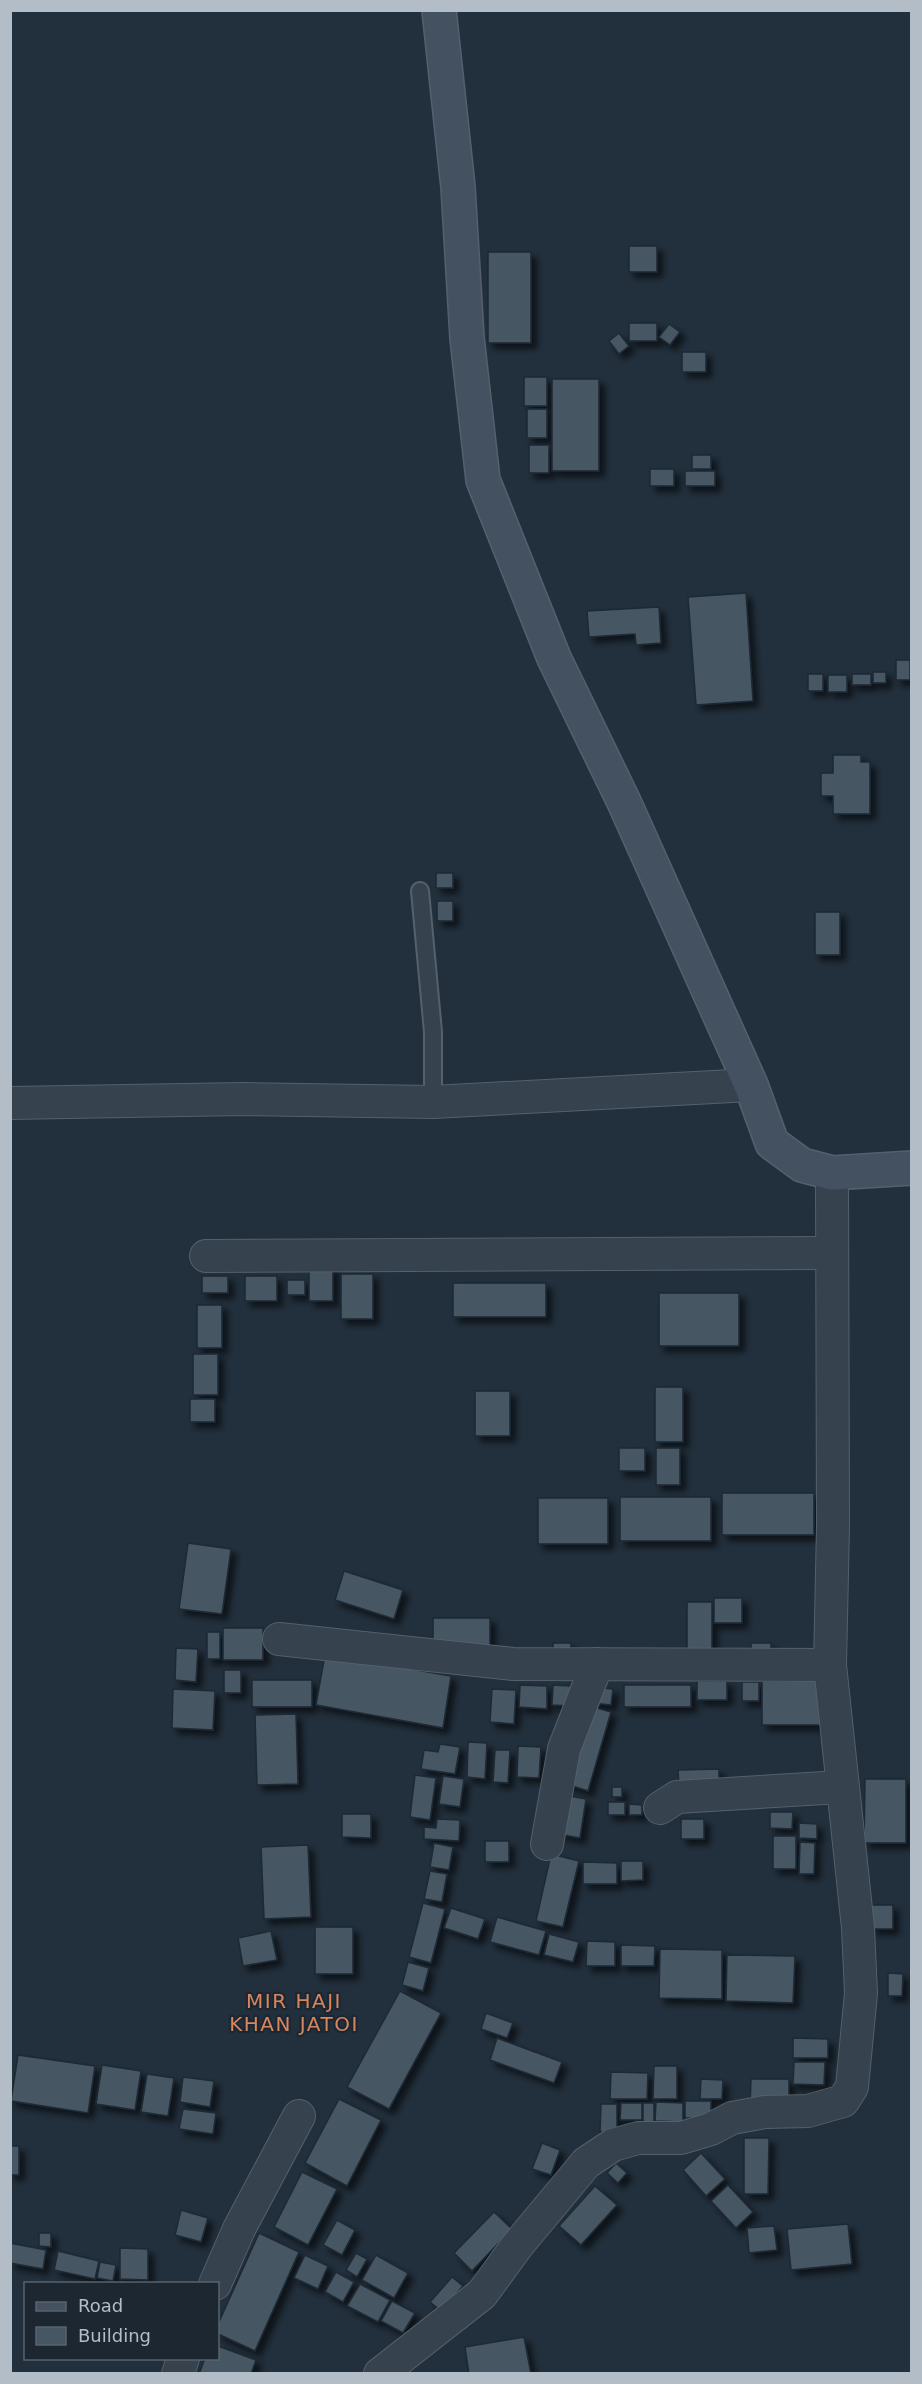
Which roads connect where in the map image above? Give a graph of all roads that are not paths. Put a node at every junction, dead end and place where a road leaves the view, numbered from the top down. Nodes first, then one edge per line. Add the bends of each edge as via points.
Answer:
1 (440, 10) edge
2 (420, 891) dead end
3 (752, 1085) junction
4 (433, 1102) junction
5 (10, 1103) edge
6 (912, 1168) edge
7 (832, 1173) junction
8 (831, 1253) junction
9 (206, 1256) dead end
10 (279, 1639) dead end
11 (597, 1664) junction
12 (830, 1665) junction
13 (841, 1787) junction
14 (660, 1808) dead end
15 (546, 1844) dead end
16 (299, 2116) dead end
17 (215, 2282) edge
18 (380, 2373) edge

1 - 3 street via 458,187 466,338 483,480 554,658
2 - 4 lane via 433,1032
3 - 4 street
3 - 7 street via 772,1143 802,1165
4 - 5 street via 243,1099
6 - 7 street
7 - 8 street
8 - 9 street
8 - 12 street
10 - 11 street via 513,1664
11 - 12 street
11 - 15 street via 564,1749
12 - 13 street
13 - 14 street via 677,1797
13 - 18 street via 858,1928 861,1993 852,2087 843,2101 807,2111 732,2118 681,2138 638,2138 613,2145 586,2163 482,2294
16 - 17 street

